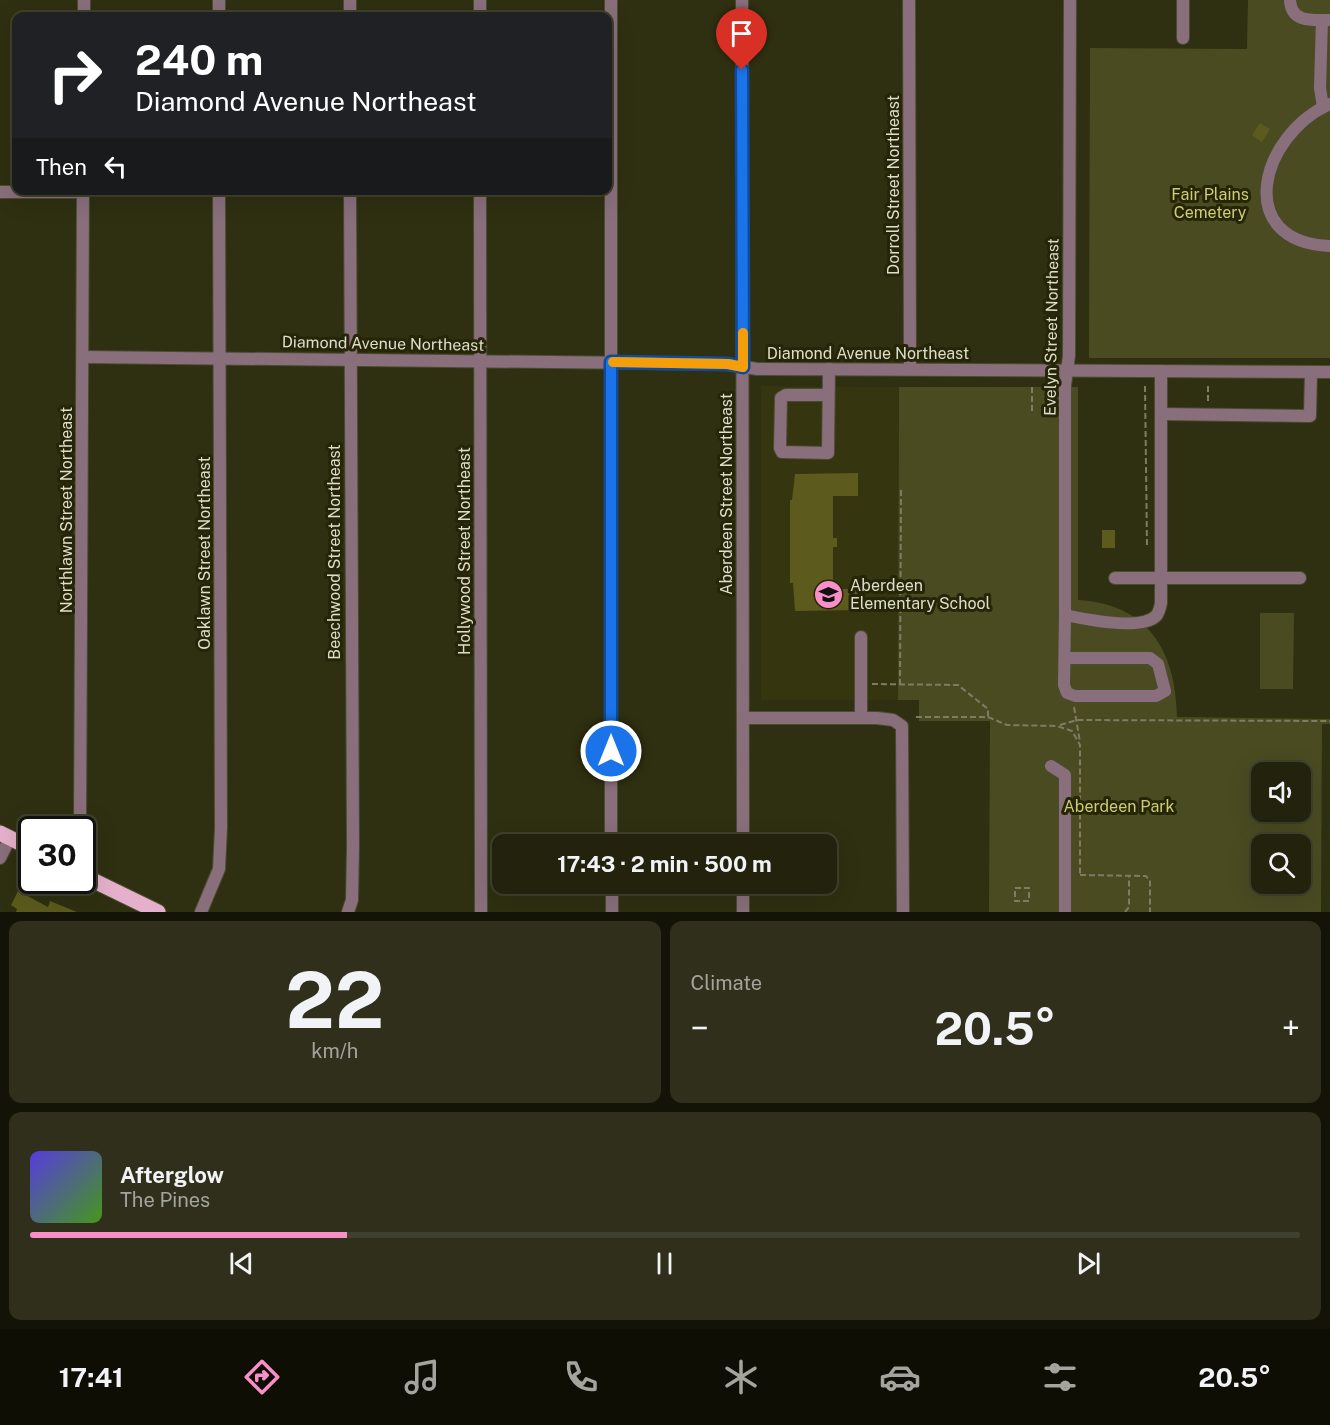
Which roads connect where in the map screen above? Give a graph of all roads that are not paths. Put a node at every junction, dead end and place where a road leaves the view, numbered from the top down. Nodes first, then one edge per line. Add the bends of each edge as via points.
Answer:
1 (742, 0) edge
2 (909, 0) edge
3 (1070, 0) edge
4 (1183, 0) edge
5 (1290, 0) edge
6 (1326, 20) edge
7 (1183, 39) dead end
8 (1327, 105) edge
9 (83, 195) edge
10 (219, 195) edge
11 (351, 195) edge
12 (480, 195) edge
13 (611, 195) edge
14 (1330, 246) edge
15 (83, 357) junction
16 (220, 358) junction
17 (351, 359) junction
18 (480, 360) junction
19 (611, 362) junction
20 (743, 367) junction
21 (828, 369) junction
22 (910, 369) junction
23 (1067, 371) junction
24 (1161, 371) junction
25 (1311, 372) junction
26 (1330, 372) edge
27 (828, 394) junction
28 (1161, 414) junction
29 (1115, 578) dead end
30 (1161, 578) junction
31 (1300, 578) dead end
32 (1065, 615) junction
33 (861, 637) dead end
34 (1065, 658) junction
35 (743, 717) junction
36 (861, 717) junction
37 (1051, 766) dead end
38 (80, 816) edge
39 (611, 834) edge
40 (743, 834) edge
41 (5, 836) edge
42 (0, 858) edge
43 (96, 882) edge
44 (612, 894) edge
45 (743, 894) edge
46 (158, 912) edge
47 (201, 912) edge
48 (348, 912) edge
49 (481, 912) edge
50 (612, 912) edge
51 (743, 912) edge
52 (903, 912) edge
53 (1065, 912) edge

1 - 20 street, Aberdeen Street Northeast
2 - 22 street, Dorroll Street Northeast
3 - 23 street, Evelyn Street Northeast
4 - 7 street
5 - 6 street via 1295,16
6 - 8 street via 1320,88
8 - 14 street via 1280,145 1266,184 1271,212 1286,233 1311,244
9 - 15 street, Northlawn Street Northeast
10 - 16 street, Oaklawn Street Northeast
11 - 17 street, Beechwood Street Northeast
12 - 18 street, Hollywood Street Northeast
13 - 19 street
15 - 16 street, Diamond Avenue Northeast
15 - 38 street, Northlawn Street Northeast
16 - 17 street, Diamond Avenue Northeast
16 - 47 street, Oaklawn Street Northeast via 221,828 219,869
17 - 18 street, Diamond Avenue Northeast
17 - 48 street, Beechwood Street Northeast via 353,846 352,900
18 - 19 street, Diamond Avenue Northeast
18 - 49 street, Hollywood Street Northeast
19 - 20 street, Diamond Avenue Northeast
19 - 39 street
20 - 21 street, Diamond Avenue Northeast
20 - 35 street, Aberdeen Street Northeast
21 - 22 street, Diamond Avenue Northeast
21 - 27 street
22 - 23 street, Diamond Avenue Northeast
23 - 24 street, Diamond Avenue Northeast
23 - 32 street, Evelyn Street Northeast
24 - 25 street, Diamond Avenue Northeast
24 - 28 street
25 - 26 street, Diamond Avenue Northeast
25 - 28 street via 1310,416
27 - 27 street via 828,453 782,452 781,398 786,394
28 - 30 street
29 - 30 street
30 - 31 street
30 - 32 street via 1161,603 1155,617 1141,622 1103,622
32 - 34 street, Evelyn Street Northeast
33 - 36 street
34 - 34 street, Evelyn Street Northeast via 1065,689 1075,696 1156,696 1165,692 1158,664 1150,658
35 - 36 street
35 - 40 street, Aberdeen Street Northeast
36 - 52 street via 893,720 903,729
37 - 53 street via 1065,775
41 - 42 street
43 - 46 main road
44 - 50 street
45 - 51 street

